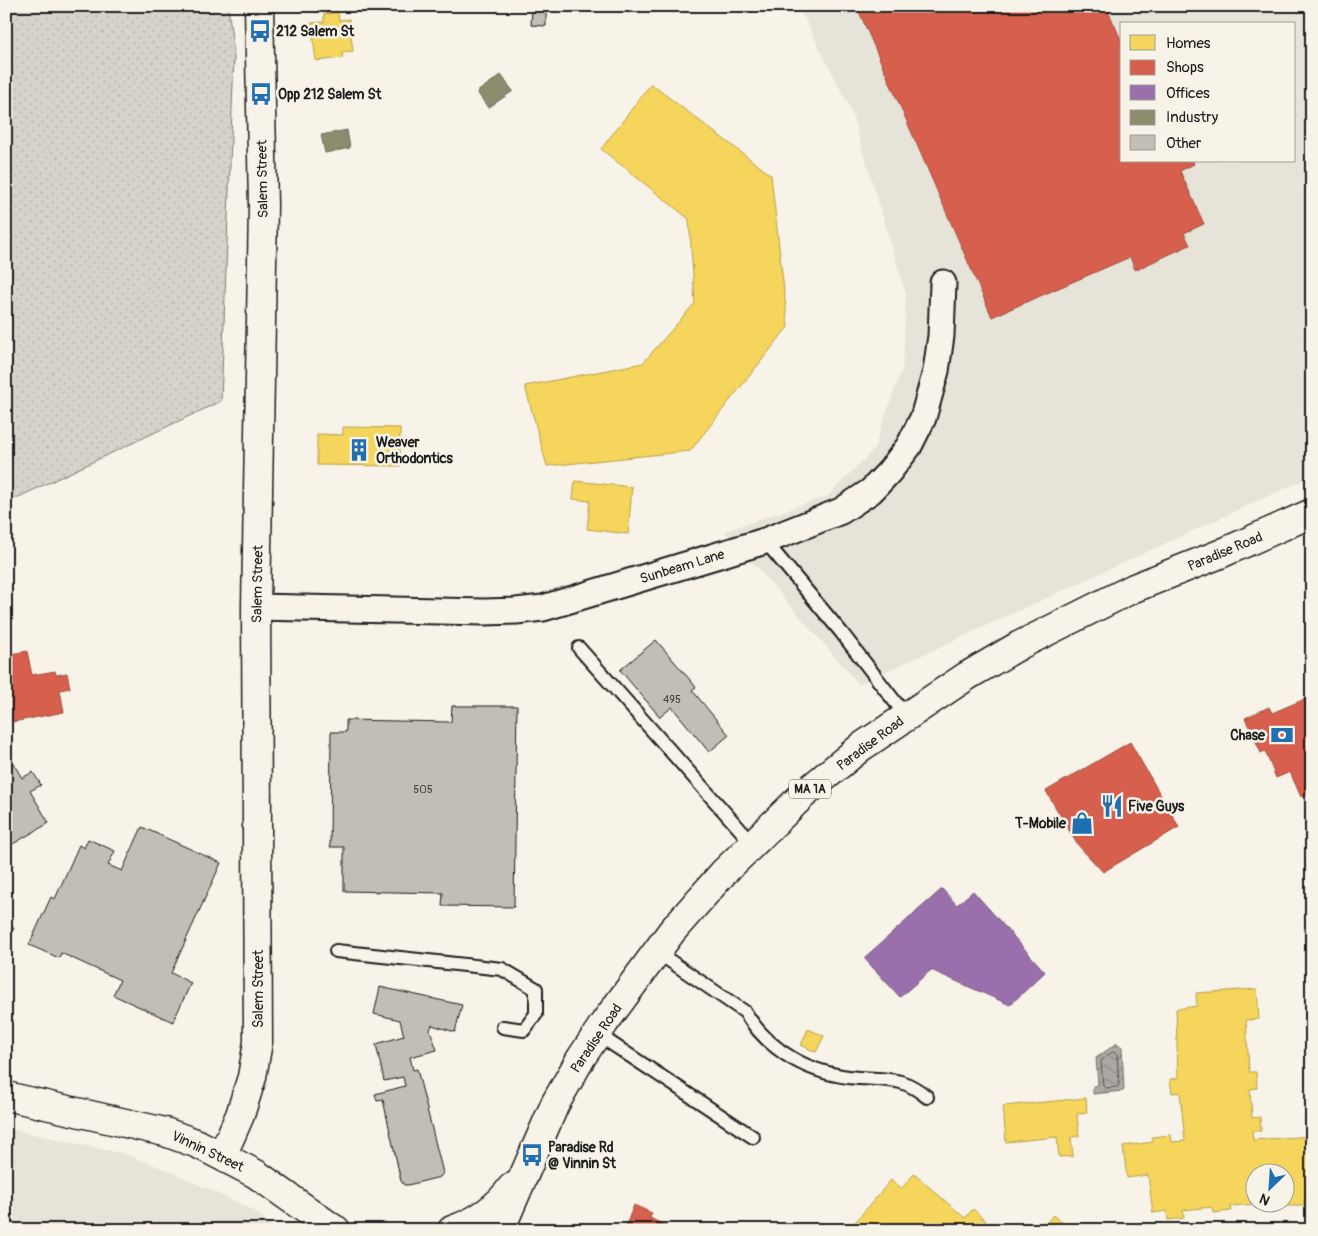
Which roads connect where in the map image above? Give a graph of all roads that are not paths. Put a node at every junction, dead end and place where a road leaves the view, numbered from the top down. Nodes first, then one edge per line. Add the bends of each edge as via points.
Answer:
1 (259, 6) edge
2 (943, 283) dead end
3 (1312, 514) edge
4 (765, 541) junction
5 (256, 606) junction
6 (579, 648) dead end
7 (906, 716) junction
8 (752, 843) junction
9 (336, 951) dead end
10 (657, 952) junction
11 (503, 1027) dead end
12 (597, 1034) junction
13 (6, 1096) edge
14 (927, 1097) dead end
15 (753, 1137) dead end
16 (222, 1156) junction
17 (528, 1166) junction
18 (335, 1230) edge
19 (452, 1230) edge
20 (500, 1230) edge

1 - 5 main road, Salem Street via 263,206
2 - 4 street, Sunbeam Lane via 936,371 923,418 909,446 871,491 841,511
3 - 7 main road, Paradise Road / MA 1A via 1079,614 1020,645
4 - 5 street, Sunbeam Lane via 543,608 485,612
4 - 7 lane
5 - 16 main road, Salem Street via 258,1042 245,1100
6 - 8 lane
7 - 8 main road, Paradise Road / MA 1A via 861,747 804,794
8 - 10 main road, Paradise Road / MA 1A
9 - 11 lane via 502,969 536,989 536,1014 524,1030
10 - 12 main road, Paradise Road / MA 1A
10 - 14 lane via 745,1012 754,1027 775,1048 795,1061 832,1074 899,1081 914,1086
12 - 15 lane
12 - 17 main road, Paradise Road / MA 1A via 555,1104
13 - 16 main road, Vinnin Street via 165,1132
16 - 18 main road, Vinnin Street via 256,1174
17 - 19 main road via 491,1210 468,1225
17 - 20 main road, Paradise Road / MA 1A

